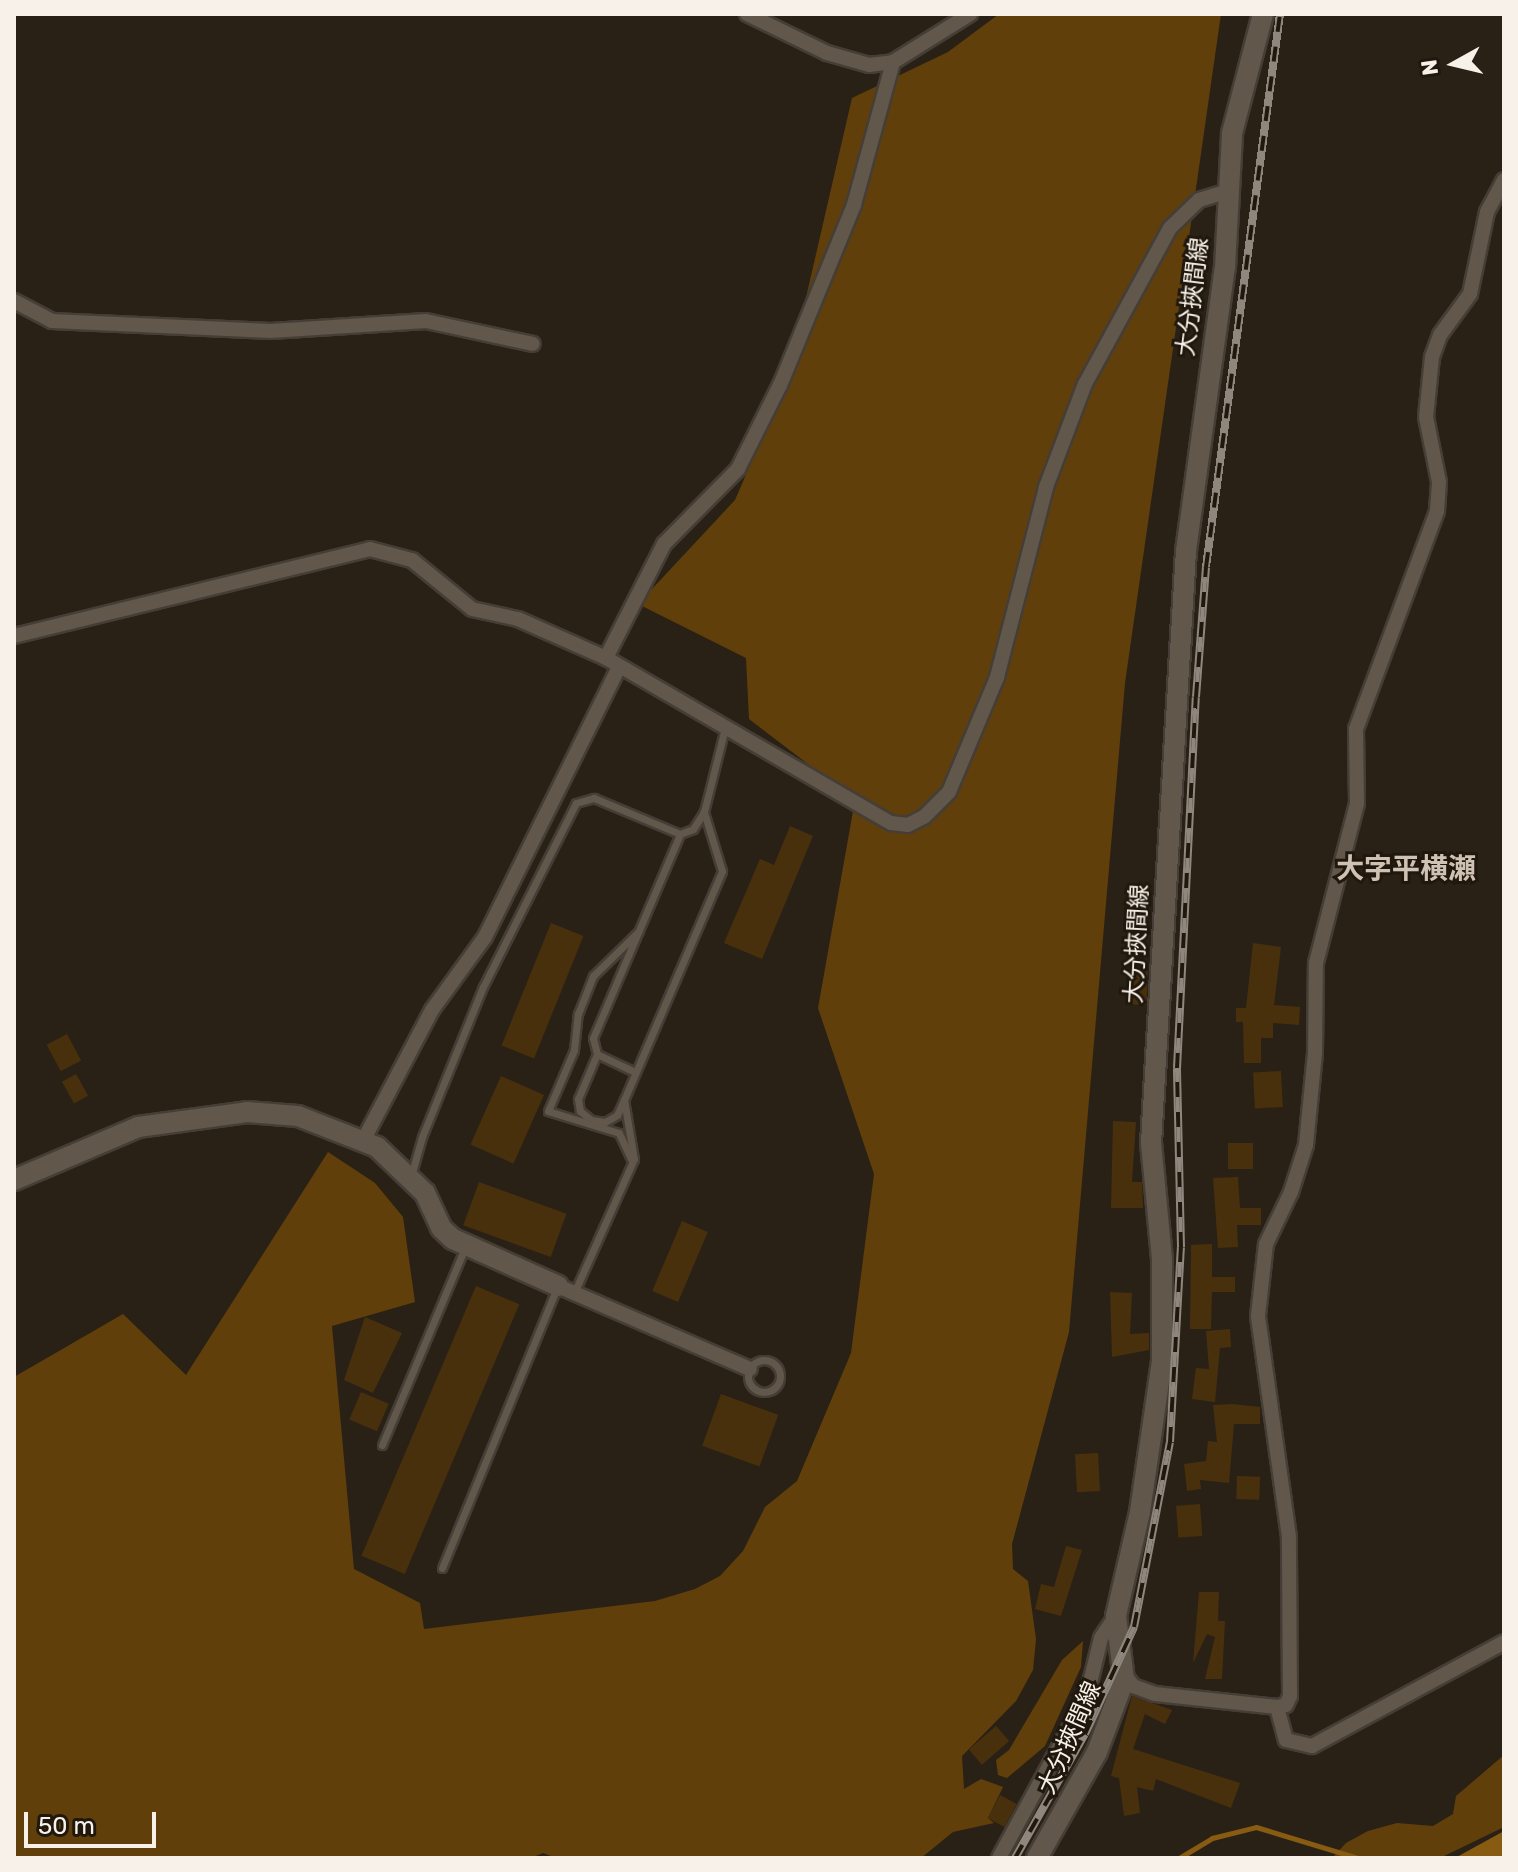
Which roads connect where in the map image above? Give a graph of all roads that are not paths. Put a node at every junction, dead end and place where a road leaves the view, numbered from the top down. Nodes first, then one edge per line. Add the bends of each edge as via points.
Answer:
1 (747, 14) edge
2 (970, 14) edge
3 (1263, 14) edge
4 (893, 62) junction
5 (1504, 180) edge
6 (1228, 191) junction
7 (14, 301) edge
8 (533, 344) dead end
9 (14, 636) edge
10 (606, 658) junction
11 (619, 667) junction
12 (725, 728) junction
13 (704, 812) junction
14 (680, 834) junction
15 (639, 931) junction
16 (597, 1054) junction
17 (635, 1072) junction
18 (624, 1100) junction
19 (364, 1139) junction
20 (632, 1164) junction
21 (410, 1177) junction
22 (14, 1180) edge
23 (466, 1246) junction
24 (566, 1289) junction
25 (750, 1369) junction
26 (382, 1445) dead end
27 (442, 1568) dead end
28 (1116, 1616) junction
29 (1504, 1642) edge
30 (1124, 1674) junction
31 (1277, 1707) junction
32 (999, 1858) edge
33 (1037, 1858) edge

1 - 4 street via 827,53 869,65
2 - 4 street
3 - 6 main road, 大分挾間線 via 1232,133
4 - 10 street via 854,205 780,385 738,469 664,544
5 - 31 street via 1487,212 1470,294 1440,335 1428,372 1426,417 1439,482 1437,511 1356,729 1357,803 1316,963 1306,1145 1266,1244 1258,1316 1289,1551 1290,1696 1286,1705
6 - 12 street via 1199,200 1170,228 1085,384 1046,487 997,677 942,804 908,825 891,823
6 - 28 main road, 大分挾間線 via 1225,268 1188,530 1171,778 1151,1143 1162,1259 1162,1362 1140,1512
7 - 8 street via 52,321 271,331 426,321
9 - 10 street via 370,549 412,560 472,609 518,619
10 - 11 street
11 - 12 street
11 - 19 street via 485,937 432,1010
12 - 13 lane
13 - 14 lane via 693,829
13 - 17 lane via 722,871
14 - 15 lane
14 - 21 lane via 594,798 576,803 483,987
15 - 16 lane via 593,1038
15 - 20 lane via 593,976 578,1014 574,1050 548,1111 619,1133
16 - 17 lane
16 - 18 lane via 578,1099 580,1111 605,1122 617,1115
17 - 18 lane
18 - 20 lane via 635,1151
19 - 21 main road
19 - 22 main road via 298,1116 247,1112 120,1132
20 - 24 lane
21 - 23 main road via 425,1193 445,1233
23 - 24 main road
23 - 26 lane
24 - 25 street
24 - 27 lane
25 - 25 lane via 758,1361 771,1361 779,1368 780,1382 773,1391 757,1391 749,1383
28 - 30 main road, 大分挾間線
28 - 32 street via 1101,1638 1089,1687 1070,1727
29 - 31 street via 1312,1746 1286,1740
30 - 31 street via 1133,1686 1155,1694
30 - 33 main road, 大分挾間線 via 1097,1752

